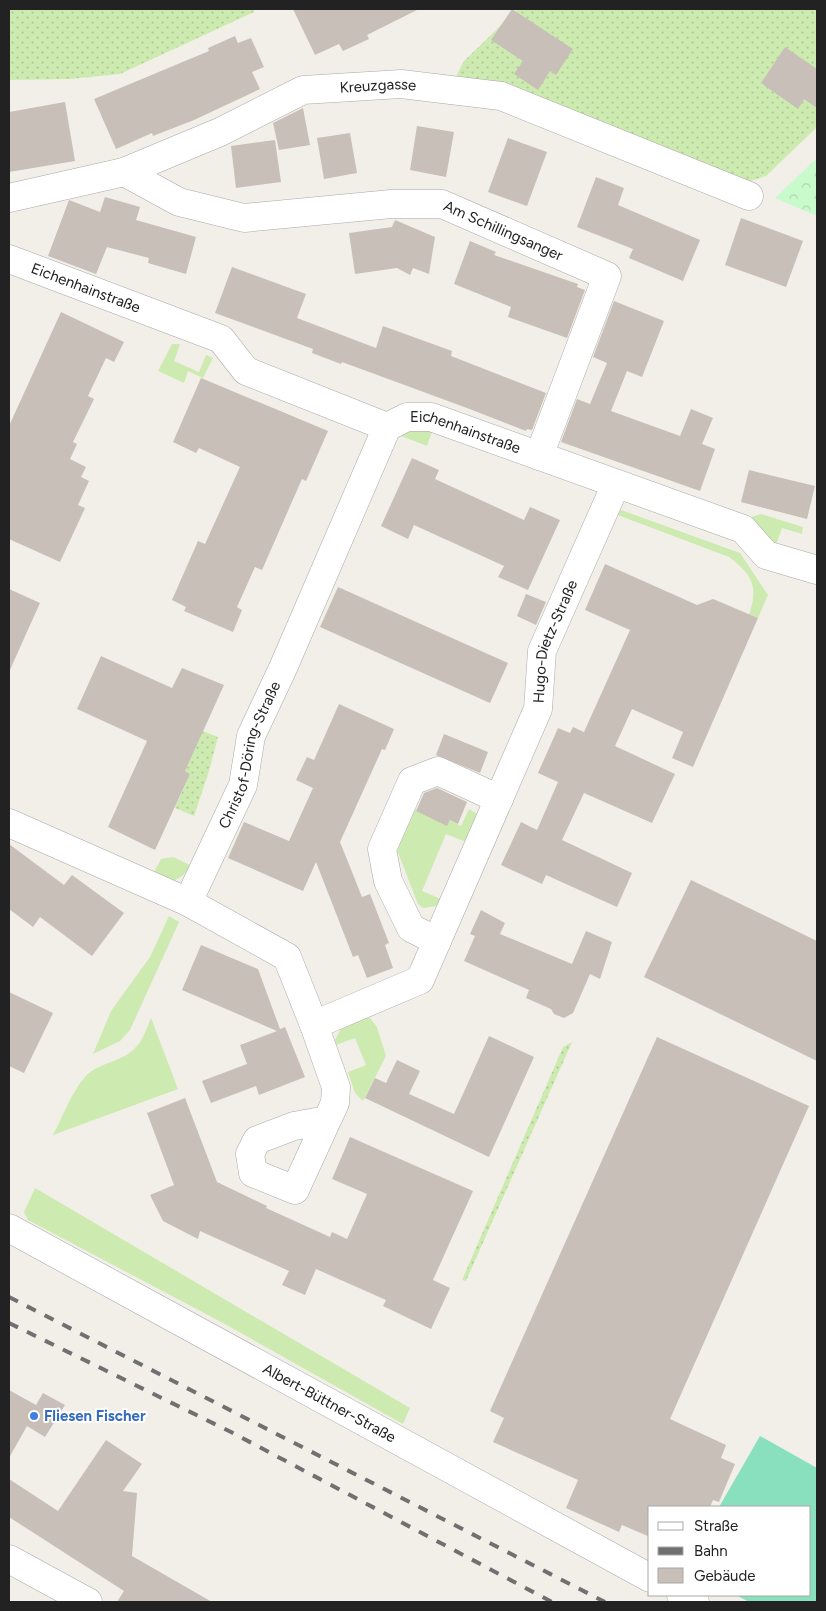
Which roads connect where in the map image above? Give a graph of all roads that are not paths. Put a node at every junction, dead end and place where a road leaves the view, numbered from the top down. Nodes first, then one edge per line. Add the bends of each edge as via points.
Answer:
1 (124, 172) junction
2 (749, 196) dead end
3 (9, 198) edge
4 (9, 259) edge
5 (386, 427) junction
6 (539, 456) junction
7 (616, 484) junction
8 (817, 570) edge
9 (499, 799) junction
10 (9, 823) edge
11 (188, 902) junction
12 (437, 941) junction
13 (314, 1025) junction
14 (328, 1120) dead end
15 (9, 1228) edge
16 (9, 1559) edge
17 (648, 1577) edge
18 (683, 1596) edge
19 (88, 1602) edge
20 (695, 1602) edge

1 - 2 street, Kreuzgasse via 220,132 303,90 401,84 501,96
1 - 3 street, Kreuzgasse
1 - 6 street, Am Schillingsanger via 179,202 244,218 391,204 442,204 606,276
4 - 5 street, Eichenhainstraße via 221,339 246,371
5 - 6 street, Eichenhainstraße via 407,417 431,417
5 - 11 street, Christof-Döring-Straße via 284,668 250,736 243,785
6 - 7 street, Eichenhainstraße
7 - 8 street, Eichenhainstraße via 744,529 766,555
7 - 9 street, Hugo-Dietz-Straße via 542,651 538,709
9 - 12 street, Hugo-Dietz-Straße
9 - 12 street via 438,770 412,782 382,849 388,882 411,928
10 - 11 street
11 - 13 street via 288,957
12 - 13 street, Hugo-Dietz-Straße via 420,980
13 - 14 street via 336,1087 335,1103
15 - 17 street, Albert-Büttner-Straße
16 - 19 street
18 - 20 street

